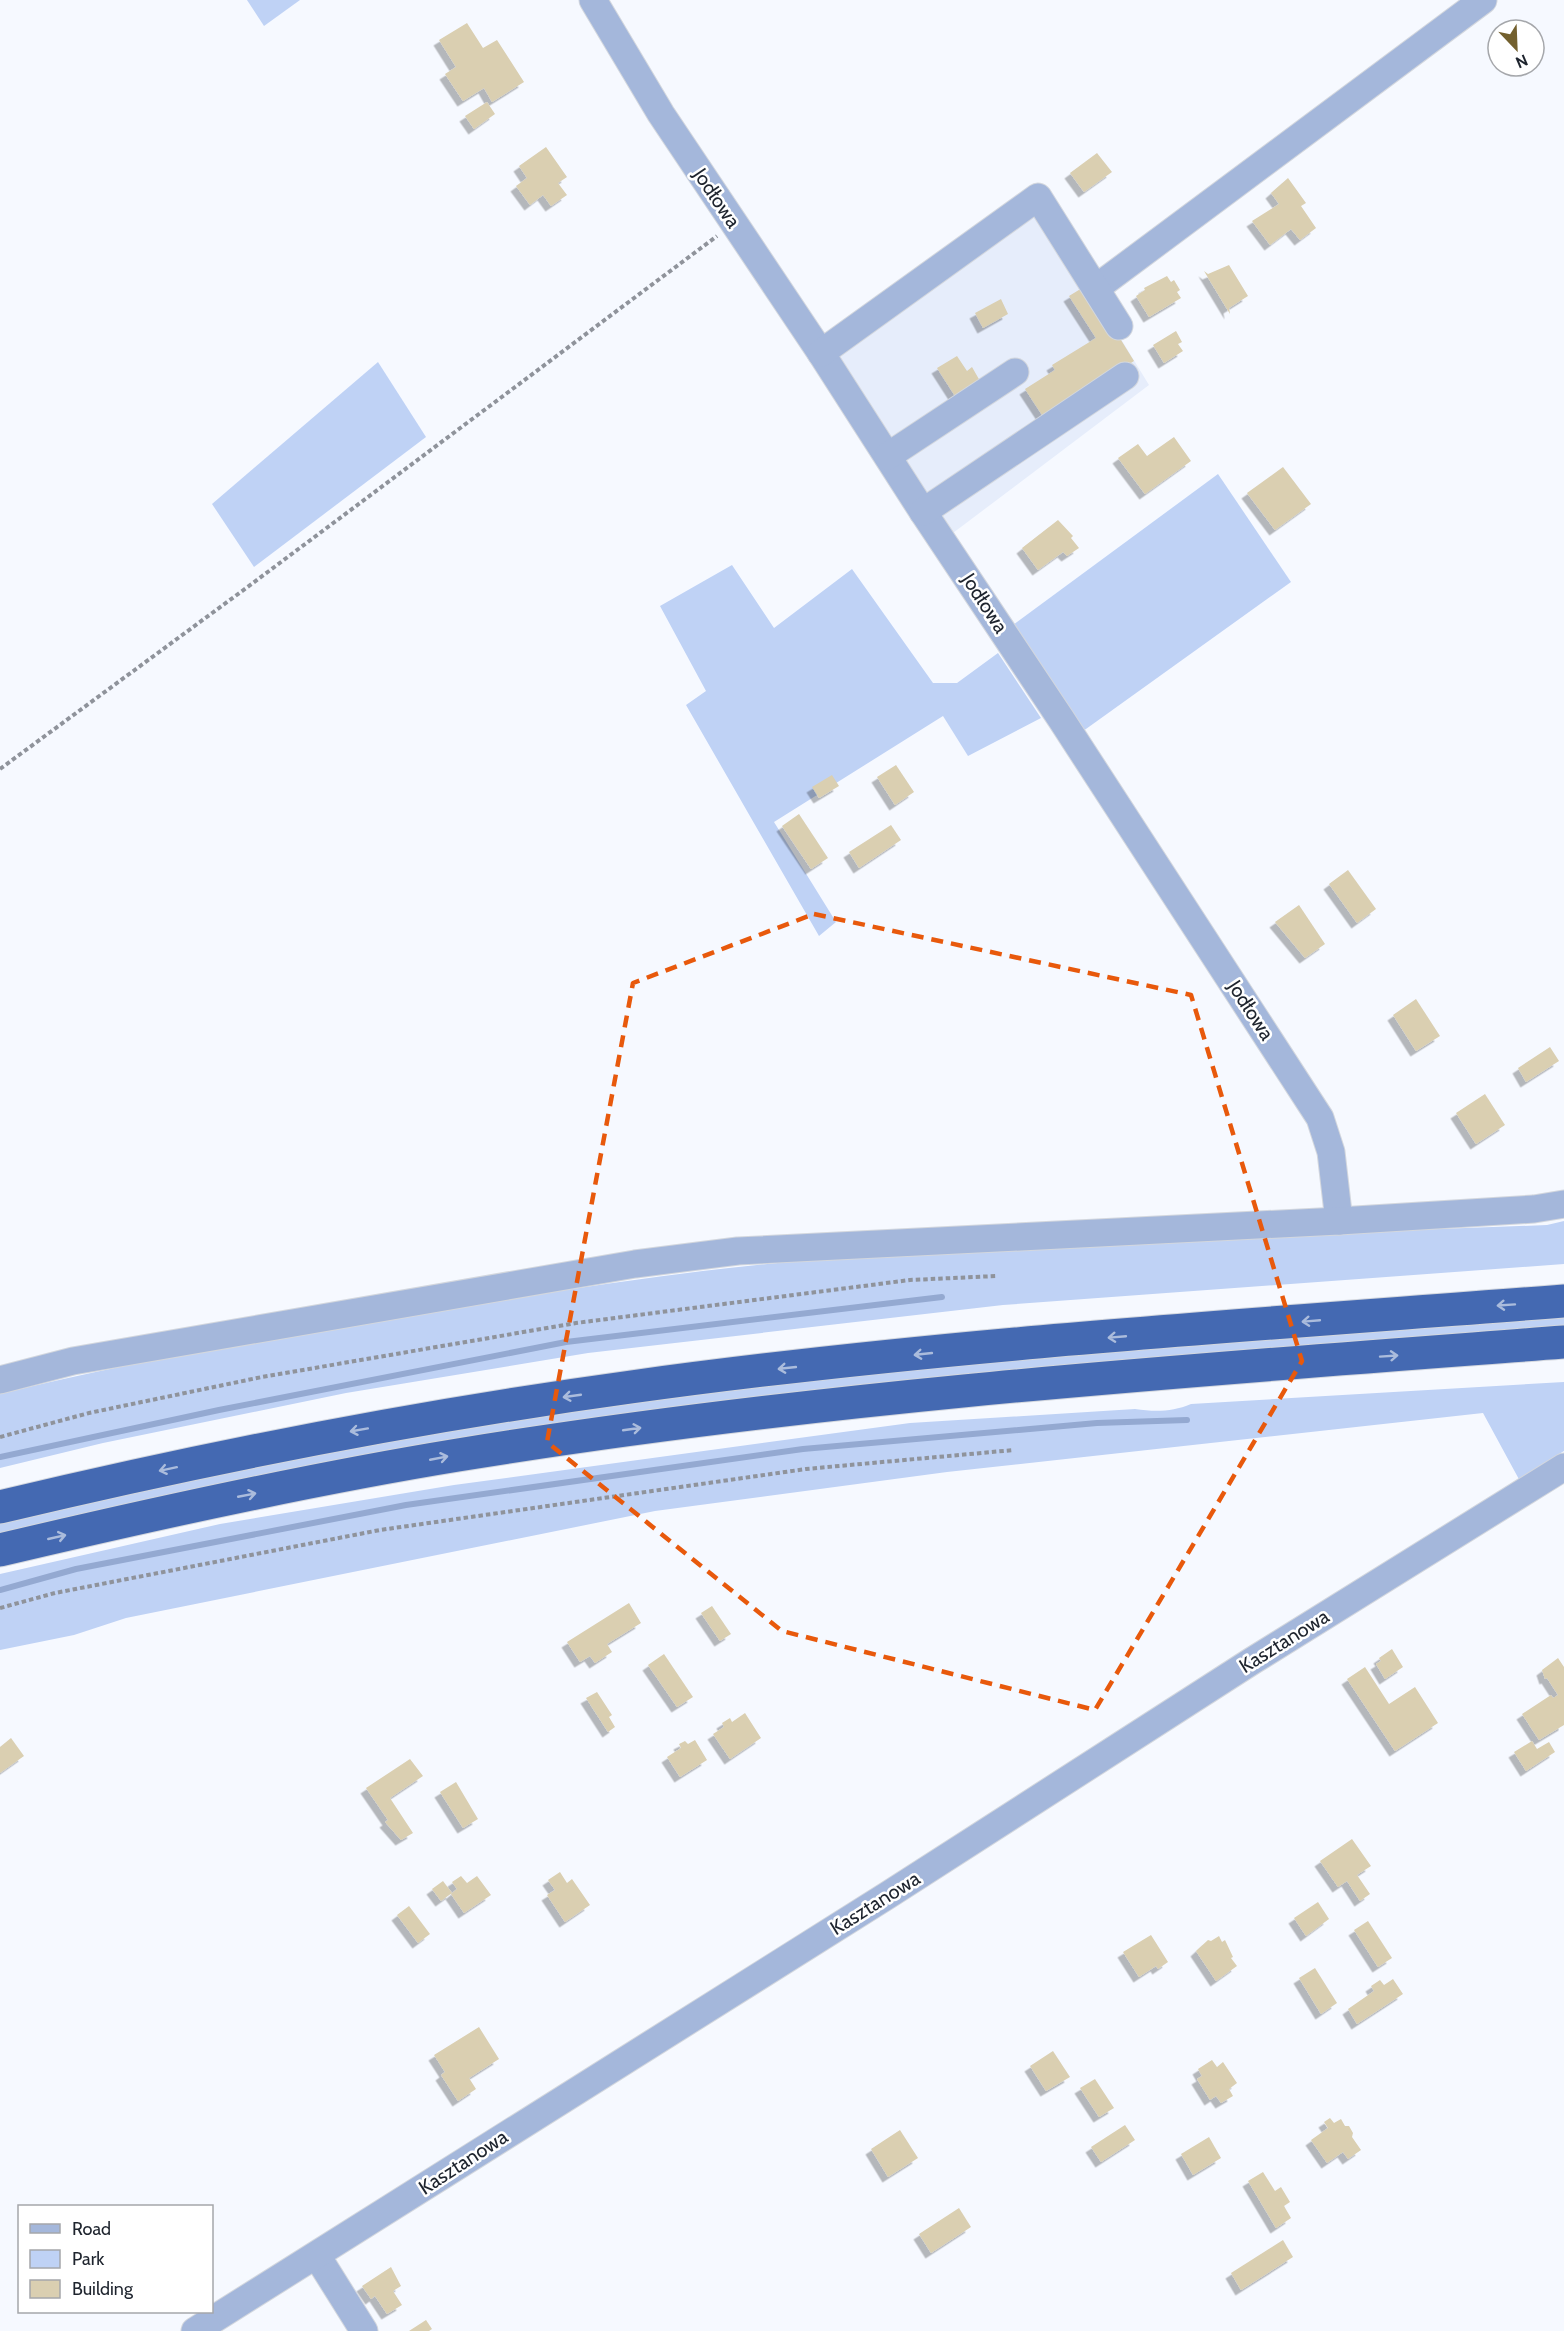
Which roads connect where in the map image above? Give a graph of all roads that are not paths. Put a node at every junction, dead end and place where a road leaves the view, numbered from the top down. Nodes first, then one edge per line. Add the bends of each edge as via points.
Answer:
1 (593, 0) edge
2 (1483, 0) edge
3 (1096, 288) junction
4 (1119, 326) dead end
5 (821, 353) junction
6 (1015, 372) dead end
7 (1125, 376) dead end
8 (888, 456) junction
9 (923, 512) junction
10 (1564, 1204) edge
11 (1339, 1221) junction
12 (1564, 1301) edge
13 (1564, 1342) edge
14 (0, 1380) edge
15 (1561, 1477) edge
16 (0, 1507) edge
17 (0, 1550) edge
18 (316, 2256) junction
19 (195, 2331) edge
20 (364, 2331) edge

1 - 5 street, Jodłowa via 661,114
2 - 3 street
3 - 4 street
3 - 5 street via 1038,197
5 - 8 street, Jodłowa
6 - 8 street
7 - 9 street
8 - 9 street, Jodłowa
9 - 11 street, Jodłowa via 1320,1118 1331,1152
10 - 11 street
11 - 14 street via 681,1257 73,1361
12 -> 16 highway via 1011,1345 631,1387 416,1419
17 -> 13 highway via 333,1478 635,1428 943,1393
15 - 18 street, Kasztanowa via 1252,1661 888,1896
18 - 19 street, Kasztanowa
18 - 20 street

